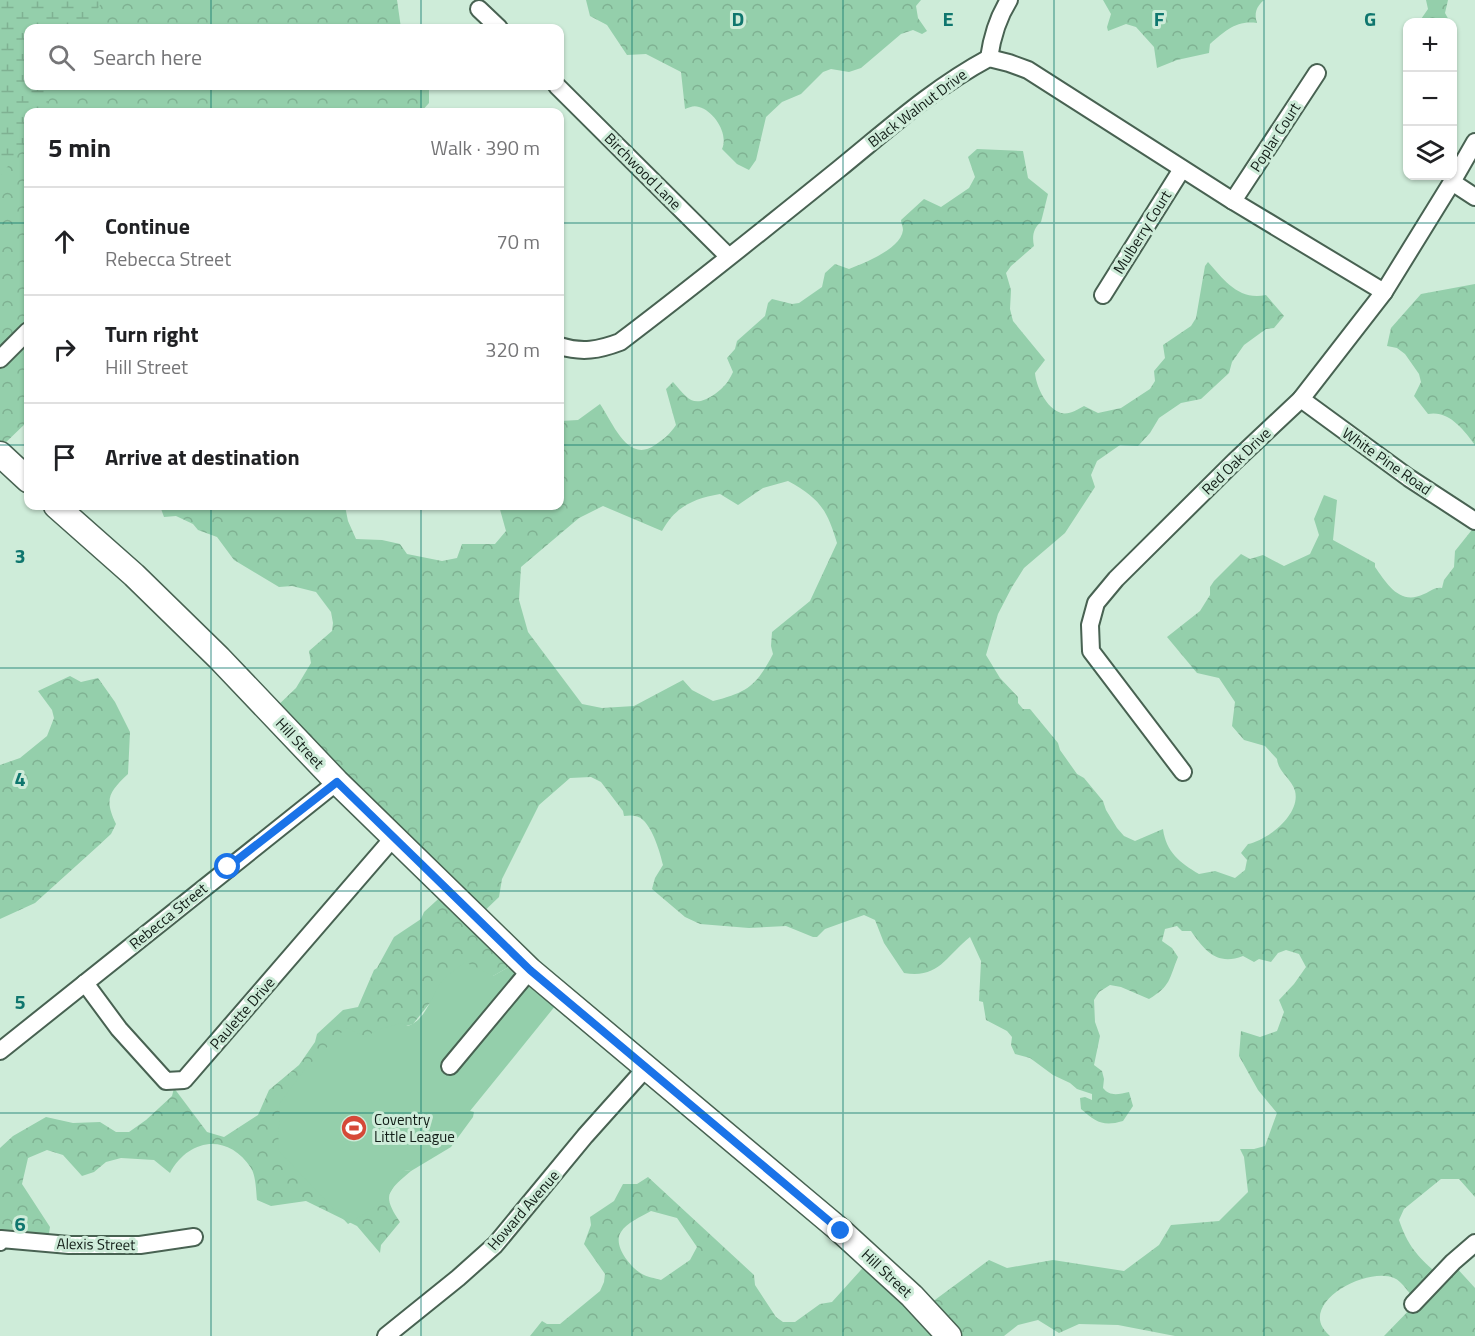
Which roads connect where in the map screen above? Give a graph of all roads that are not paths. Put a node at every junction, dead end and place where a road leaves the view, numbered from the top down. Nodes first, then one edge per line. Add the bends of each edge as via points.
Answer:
1 (1009, 0) edge
2 (479, 9) dead end
3 (495, 24) edge
4 (989, 58) junction
5 (1317, 73) dead end
6 (561, 90) edge
7 (1475, 142) edge
8 (1182, 169) junction
9 (1452, 183) junction
10 (1475, 197) edge
11 (1233, 201) junction
12 (728, 256) junction
13 (1384, 292) junction
14 (1103, 295) dead end
15 (24, 335) edge
16 (564, 347) edge
17 (0, 359) edge
18 (1301, 399) junction
19 (0, 454) edge
20 (24, 476) edge
21 (61, 510) edge
22 (1475, 521) edge
23 (1183, 772) dead end
24 (337, 782) junction
25 (394, 837) junction
26 (530, 970) junction
27 (85, 983) junction
28 (0, 1051) edge
29 (450, 1066) dead end
30 (645, 1069) junction
31 (194, 1237) dead end
32 (0, 1242) edge
33 (1475, 1243) edge
34 (1413, 1304) dead end
35 (386, 1336) edge
36 (949, 1336) edge

1 - 4 street via 998,19
2 - 3 street
4 - 8 street via 1028,70
4 - 12 street, Black Walnut Drive via 919,104
5 - 11 street, Poplar Court
6 - 12 street, Birchwood Lane
7 - 9 street, Red Oak Drive
8 - 11 street
8 - 14 street, Mulberry Court
9 - 10 street
9 - 13 street, Red Oak Drive
11 - 13 street
12 - 16 street, Black Walnut Drive via 620,342 584,351
13 - 18 street, Red Oak Drive
15 - 17 street
18 - 22 street, White Pine Road
18 - 23 street, Red Oak Drive via 1234,460 1096,603 1090,625 1091,651
19 - 20 street
21 - 24 street, Hill Street via 219,658
24 - 25 street, Hill Street
24 - 27 street, Rebecca Street
25 - 26 street, Hill Street
25 - 27 street, Paulette Drive via 184,1080 166,1081 119,1029
26 - 29 street
26 - 30 street, Hill Street
27 - 28 street, Rebecca Street
30 - 35 street, Howard Avenue via 495,1245
30 - 36 street, Hill Street via 841,1231
31 - 32 street, Alexis Street via 140,1245 69,1245 2,1239
33 - 34 street

